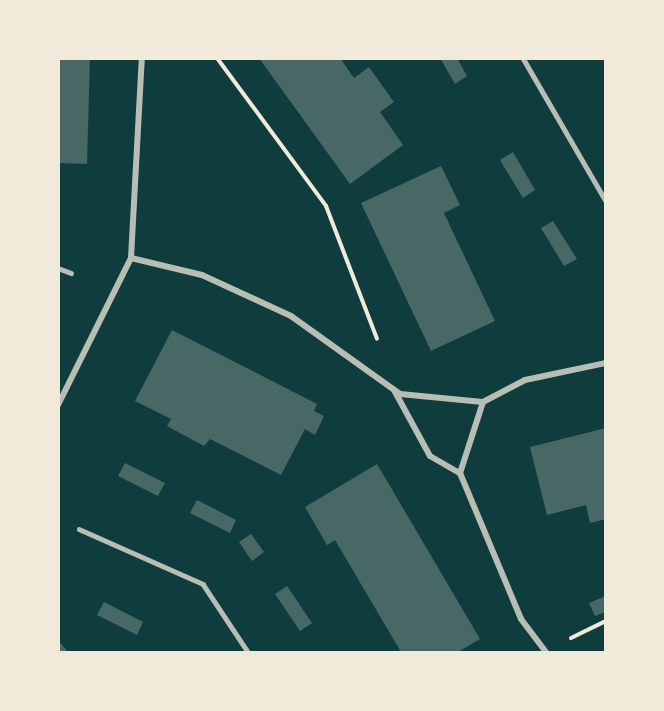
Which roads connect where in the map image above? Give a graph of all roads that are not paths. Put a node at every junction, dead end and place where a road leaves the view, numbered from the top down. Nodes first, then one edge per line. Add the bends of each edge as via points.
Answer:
1 (142, 58) edge
2 (524, 58) edge
3 (606, 201) edge
4 (131, 258) junction
5 (58, 268) edge
6 (71, 273) dead end
7 (606, 363) edge
8 (394, 389) junction
9 (483, 402) junction
10 (58, 405) edge
11 (460, 472) junction
12 (79, 529) dead end
13 (248, 652) edge
14 (546, 652) edge

1 - 4 street
2 - 3 lane
4 - 8 street via 202,275 291,316
4 - 10 street
5 - 6 lane
7 - 9 street via 525,380
8 - 9 street
8 - 11 street via 430,456
9 - 11 street
11 - 14 street via 521,619
12 - 13 lane via 203,584

